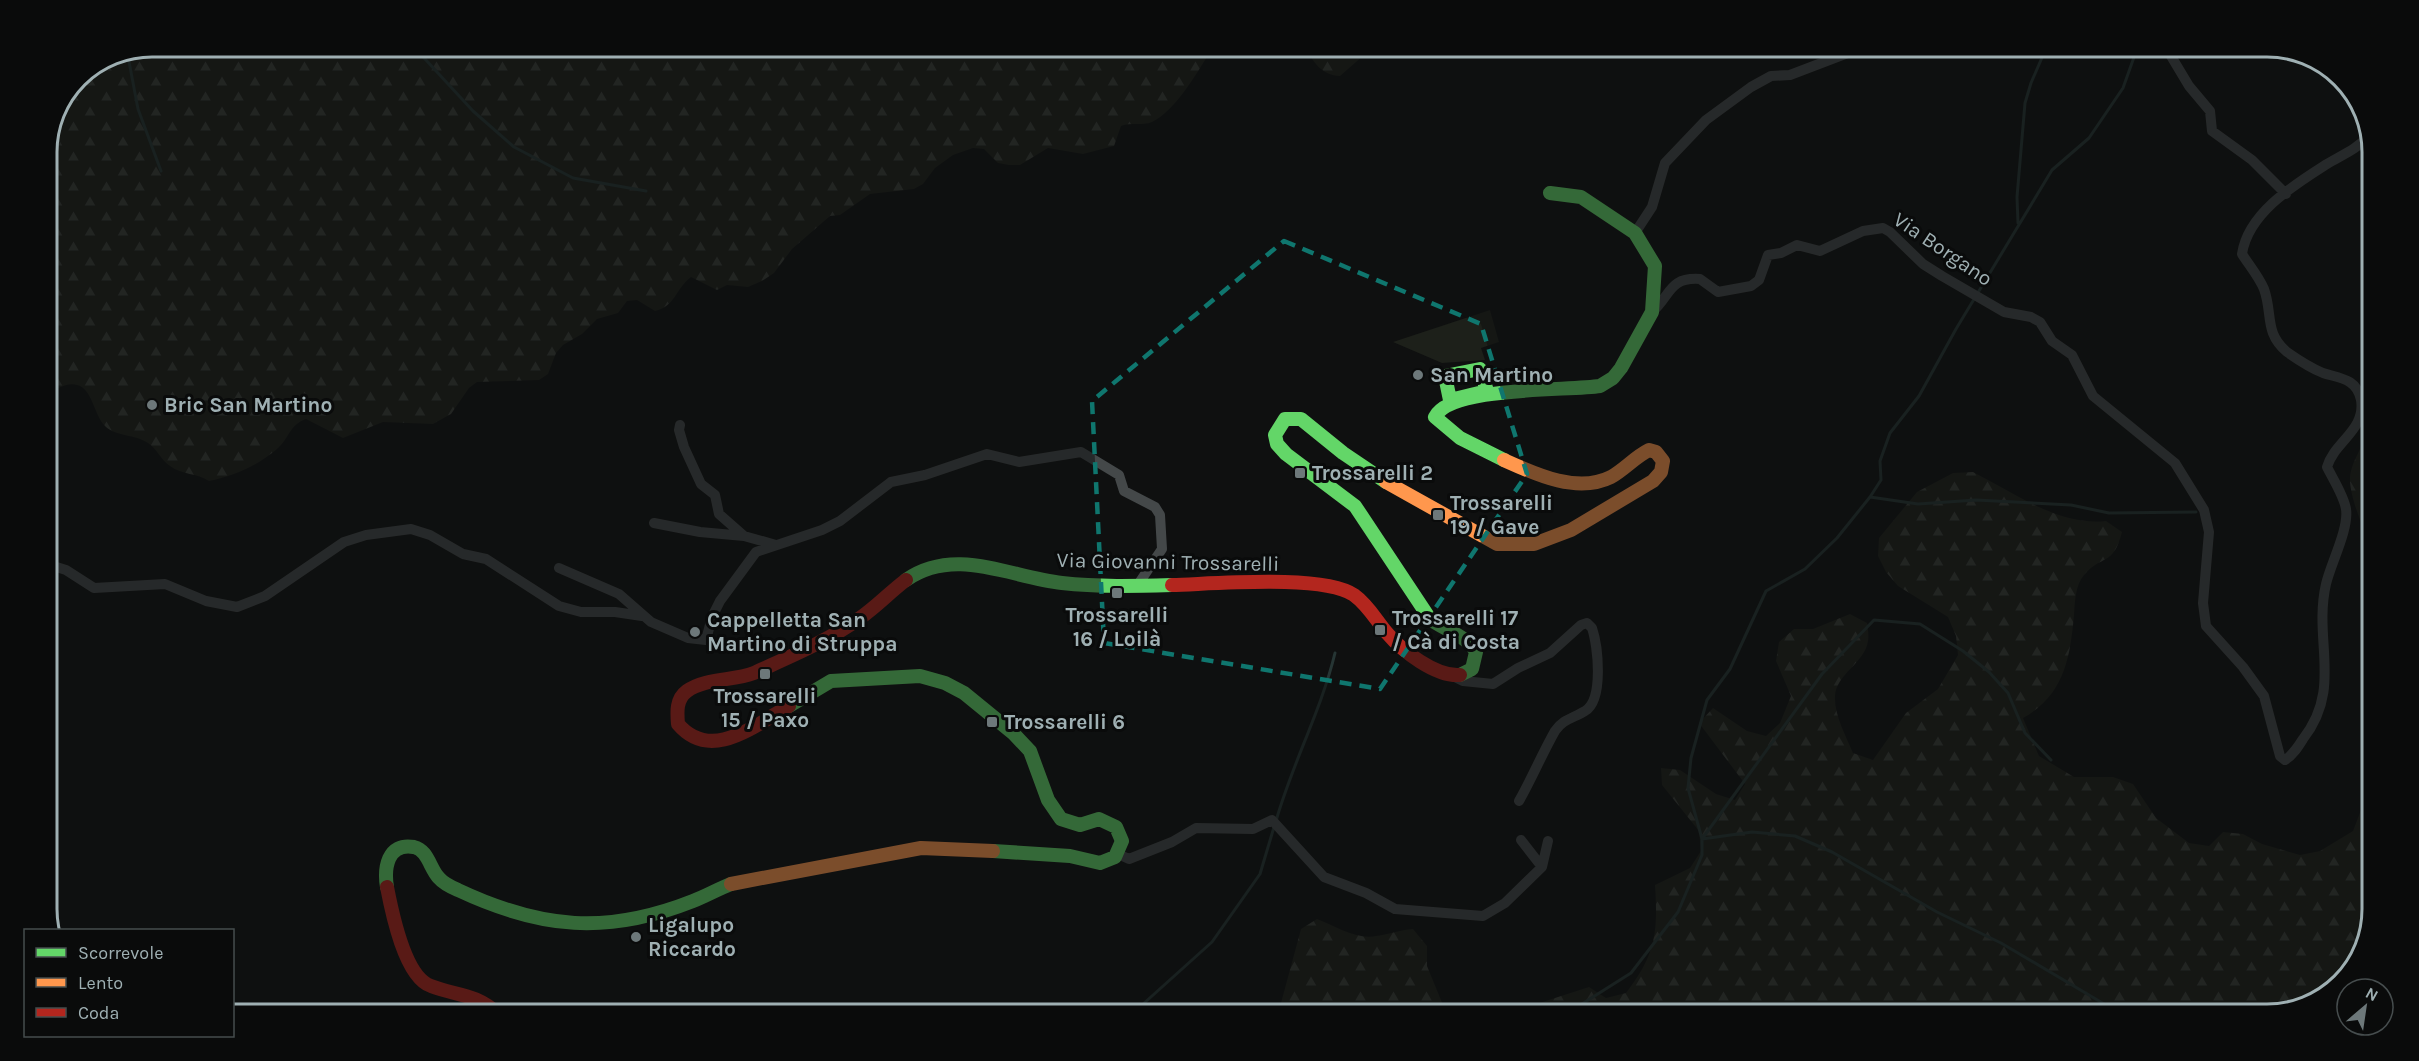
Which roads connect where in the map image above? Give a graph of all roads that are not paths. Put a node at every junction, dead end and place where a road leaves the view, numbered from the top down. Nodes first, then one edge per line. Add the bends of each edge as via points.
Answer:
1 (1837, 57) edge
2 (2172, 57) edge
3 (2362, 144) edge
4 (1550, 193) dead end
5 (2286, 194) junction
6 (1635, 233) junction
7 (1652, 312) junction
8 (680, 425) dead end
9 (654, 523) dead end
10 (744, 536) junction
11 (777, 545) junction
12 (57, 567) edge
13 (559, 568) dead end
14 (1137, 586) junction
15 (642, 616) junction
16 (1455, 676) junction
17 (1519, 801) dead end
18 (1521, 840) dead end
19 (1548, 841) dead end
20 (1118, 854) junction
21 (1542, 867) junction
22 (486, 1004) edge

1 - 6 street via 1790,75 1771,76 1706,120 1665,163 1653,207
2 - 5 street via 2210,111 2212,131 2252,160
3 - 5 street
4 - 6 street via 1581,197
5 - 7 street, Via Borgano via 2263,212 2242,254 2263,288 2270,330 2278,344 2323,373 2341,376 2354,385 2361,398 2361,415 2352,432 2330,456 2327,467 2346,508 2346,520 2326,585 2322,623 2324,702 2312,727 2283,760 2264,696 2206,626 2204,582 2209,532 2204,510 2175,463 2093,396 2072,356 2052,341 2040,322 2004,312 1942,276 1882,228 1863,231 1820,251 1797,245 1768,255 1759,280 1751,286 1718,292 1700,279 1677,283
6 - 7 street via 1655,266
7 - 16 street via 1621,368 1600,386 1494,393 1445,406 1437,420 1509,462 1566,483 1583,486 1602,481 1649,450 1663,461 1657,478 1593,518 1550,539 1516,546 1497,544 1394,486 1343,453 1301,419 1289,417 1281,423 1275,435 1281,449 1355,506 1423,611 1438,626 1475,647 1472,669
8 - 10 street via 680,436 698,479 715,495 719,514
9 - 10 street
10 - 11 street
11 - 14 street via 832,525 891,482 987,454 1019,462 1084,452 1119,475 1128,494 1155,507 1160,515 1162,549
11 - 15 street via 756,552 732,581 712,617 706,640 688,638
12 - 15 street via 94,588 165,584 206,601 237,607 265,596 344,542 366,535 411,530 486,560 559,606 581,612
13 - 15 street via 619,594 636,606
14 - 16 street, Via Giovanni Trossarelli via 1253,584 1345,590 1371,611 1403,650
14 - 20 street, Via Giovanni Trossarelli via 1034,580 986,564 933,567 897,584 862,616 803,650 750,675 701,683 686,692 676,710 682,731 701,742 720,743 831,681 921,676 945,683 964,693 1013,733 1036,763 1057,816 1075,825 1099,819 1111,823 1122,841
16 - 17 street via 1462,681 1493,684 1550,653 1585,623 1592,628 1599,684 1595,698 1585,711 1568,718 1556,731
18 - 21 street
19 - 21 street
20 - 21 street via 1129,859 1196,828 1253,829 1272,820 1335,884 1366,893 1395,909 1472,916 1488,914 1505,903
20 - 22 street via 1100,863 1070,856 921,848 740,881 681,906 579,925 534,918 462,892 440,880 418,848 408,846 394,851 385,866 386,879 406,956 417,977 432,987 465,993

